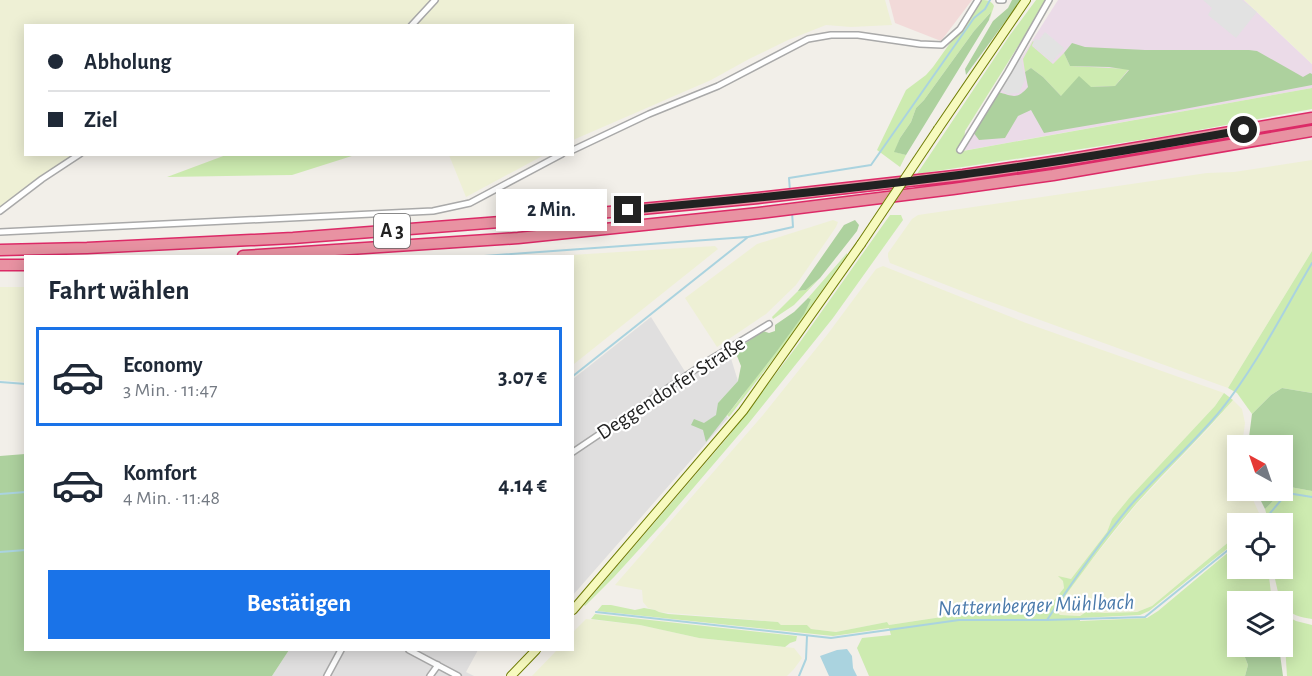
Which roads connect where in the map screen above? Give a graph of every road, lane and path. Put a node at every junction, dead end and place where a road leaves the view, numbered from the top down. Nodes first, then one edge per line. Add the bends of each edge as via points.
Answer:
1 (435, 0) edge
2 (978, 0) edge
3 (1026, 0) edge
4 (1049, 0) edge
5 (413, 24) edge
6 (1312, 118) edge
7 (1312, 131) edge
8 (574, 150) edge
9 (960, 150) dead end
10 (77, 156) edge
11 (558, 156) edge
12 (0, 211) edge
13 (0, 232) edge
14 (0, 250) edge
15 (258, 255) edge
16 (0, 265) edge
17 (24, 265) edge
18 (769, 324) dead end
19 (574, 451) edge
20 (574, 609) edge
21 (340, 651) edge
22 (412, 651) edge
23 (535, 651) edge
24 (438, 665) junction
25 (327, 676) edge
26 (429, 676) edge
27 (458, 676) edge
28 (512, 676) edge

1 - 5 street
2 - 8 street via 960,29 942,45 858,35 808,39 718,86
3 - 20 main road, bridge via 743,411
4 - 9 street
6 - 14 highway, A 3 via 1065,160 783,195 293,238
7 - 15 highway, A 3 via 1053,175 785,210 518,238
10 - 12 street
11 - 13 street via 470,203 433,211
16 - 17 highway
18 - 19 street, Deggendorfer Straße
21 - 25 street
22 - 24 street
23 - 28 main road
24 - 26 street
24 - 27 street

